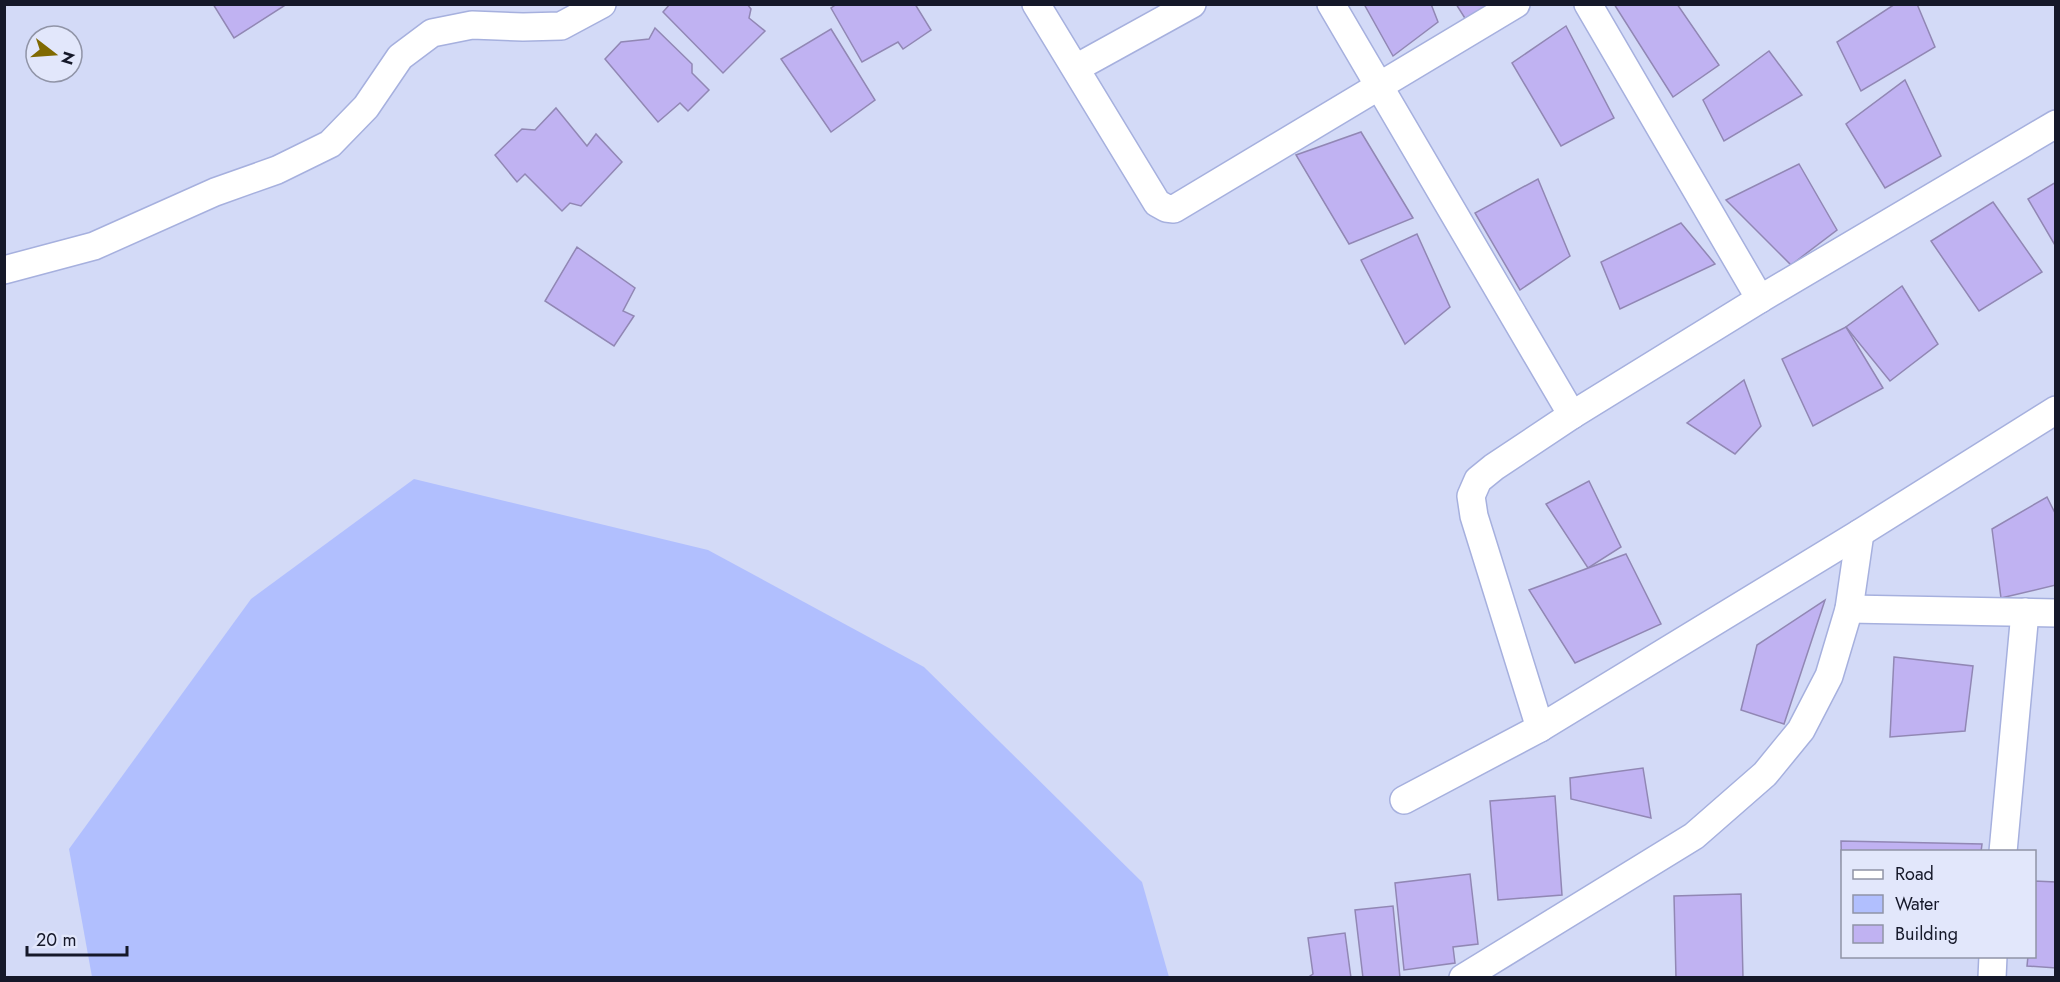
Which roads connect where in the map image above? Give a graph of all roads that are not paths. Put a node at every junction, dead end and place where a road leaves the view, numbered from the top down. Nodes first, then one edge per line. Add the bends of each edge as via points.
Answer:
1 (602, 4) edge
2 (1036, 4) edge
3 (1192, 4) edge
4 (1331, 4) edge
5 (1516, 4) edge
6 (1588, 4) edge
7 (1076, 68) junction
8 (1380, 87) junction
9 (2055, 124) edge
10 (4, 270) edge
11 (1760, 299) junction
12 (2055, 410) edge
13 (1572, 415) junction
14 (1860, 533) junction
15 (1849, 609) junction
16 (2025, 612) junction
17 (2055, 613) edge
18 (1540, 728) junction
19 (1404, 800) dead end
20 (2003, 850) edge
21 (1994, 958) edge
22 (1463, 978) edge
23 (1992, 978) edge

1 - 10 street via 561,26 472,25 432,33 400,57 366,107 330,144 94,246
2 - 7 street
3 - 7 street
4 - 8 street
5 - 8 street
6 - 11 street
7 - 8 street via 1157,203 1174,209
8 - 13 street
9 - 11 street
11 - 13 street
12 - 14 street
13 - 18 street via 1494,467 1478,480 1471,496
14 - 15 street
14 - 18 street
15 - 16 street
15 - 22 street via 1829,676 1801,730 1765,774 1694,836
16 - 17 street
16 - 20 street
18 - 19 street
21 - 23 street

